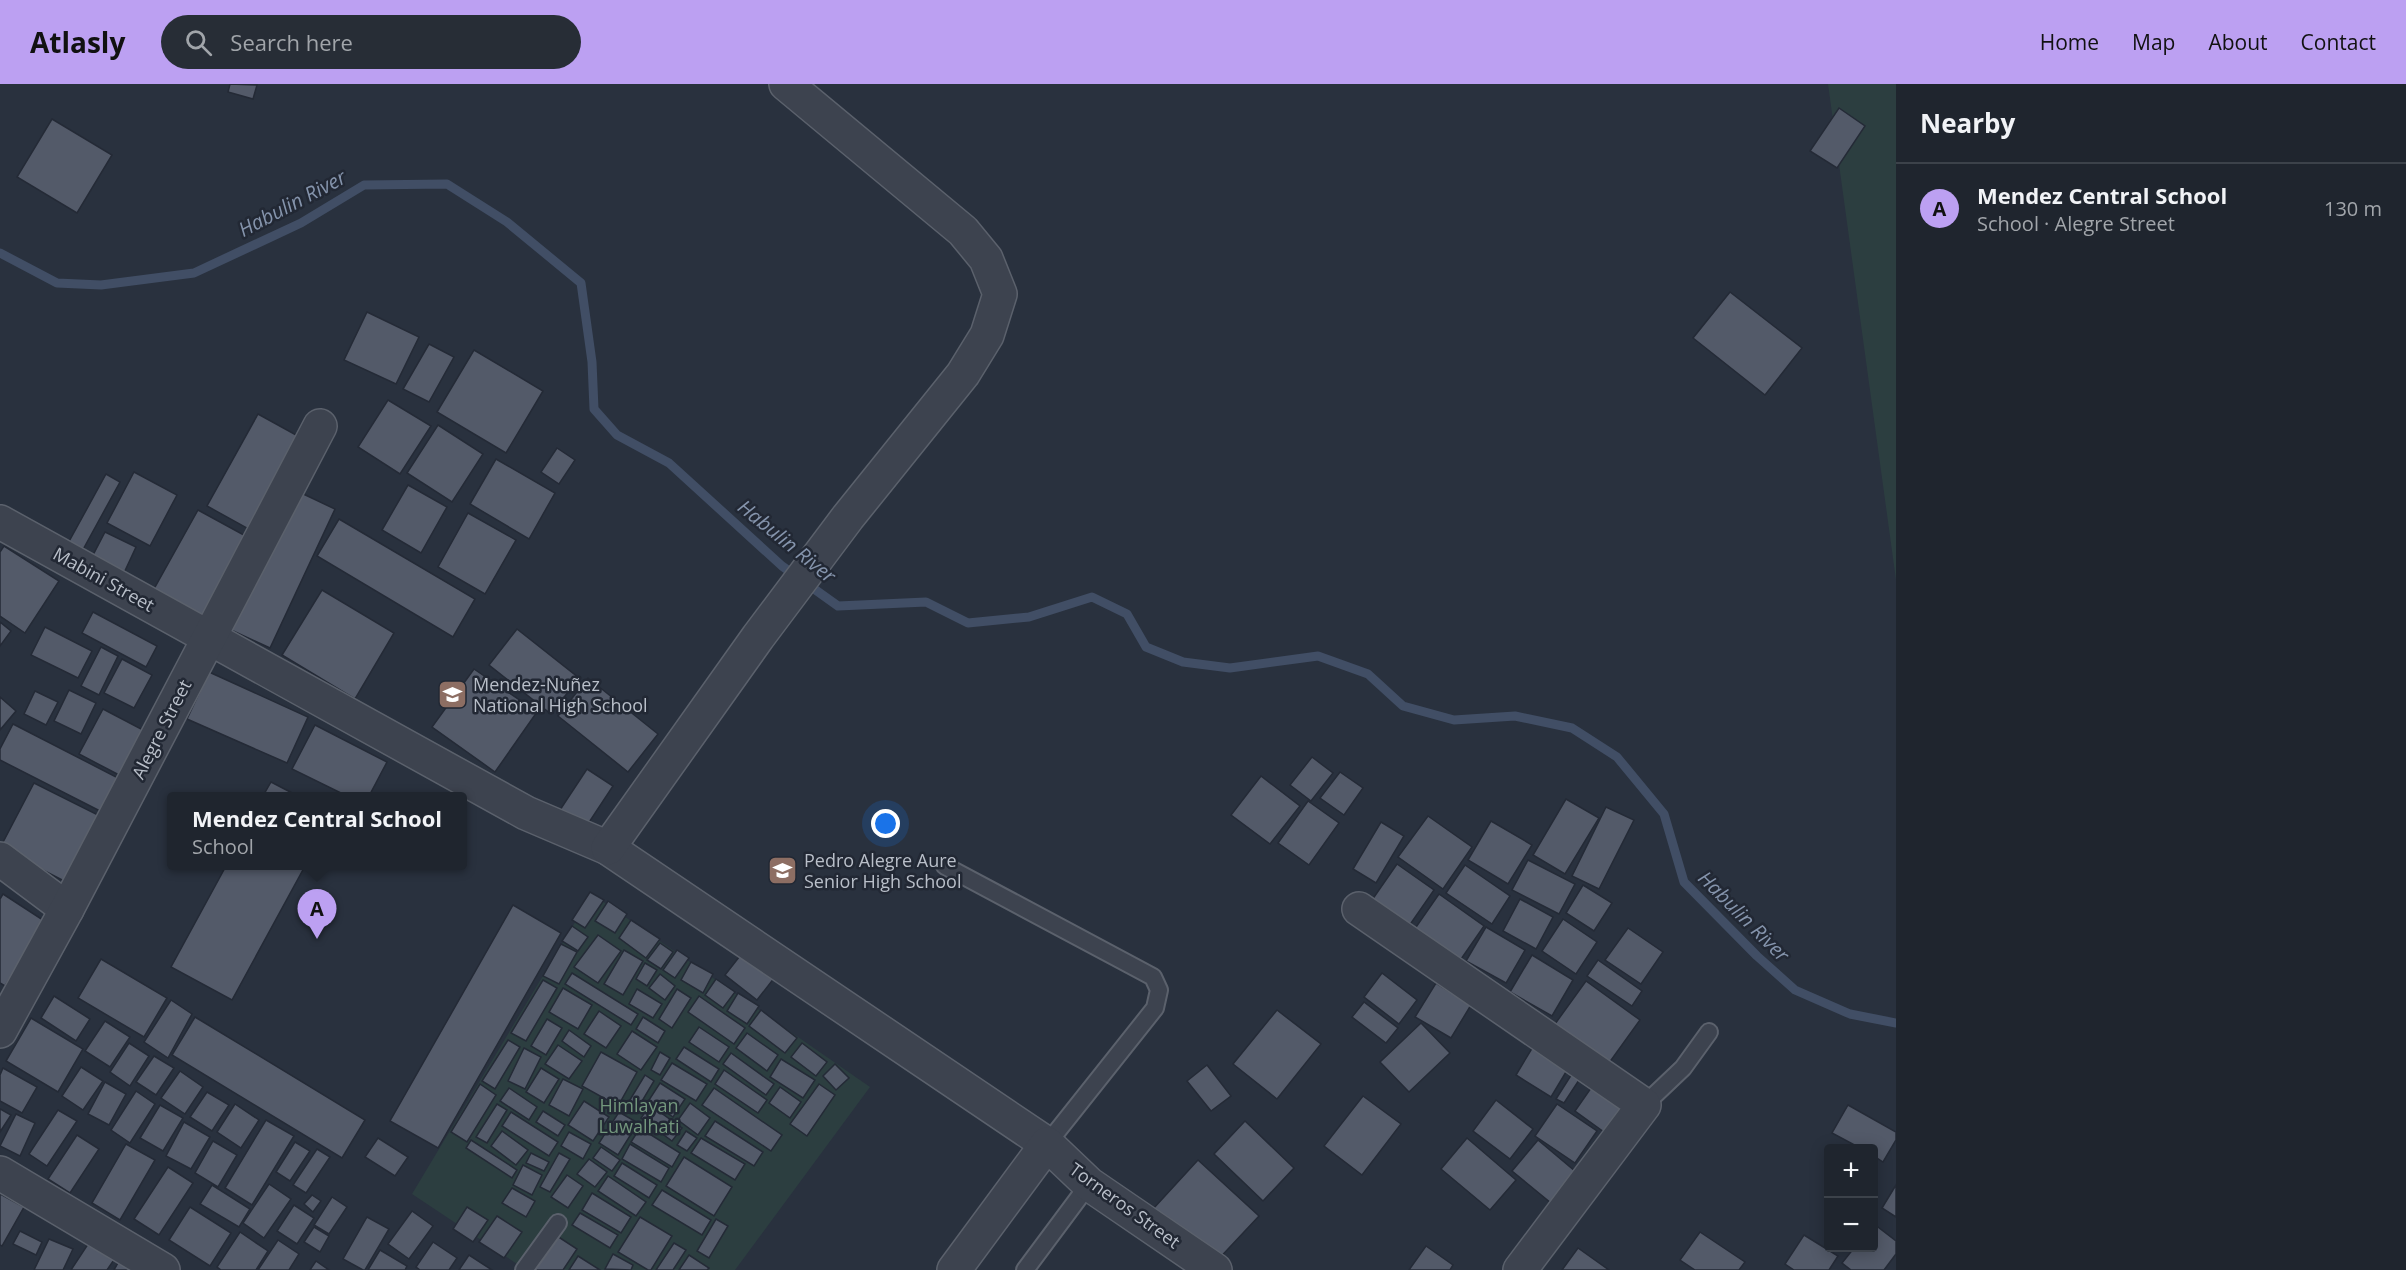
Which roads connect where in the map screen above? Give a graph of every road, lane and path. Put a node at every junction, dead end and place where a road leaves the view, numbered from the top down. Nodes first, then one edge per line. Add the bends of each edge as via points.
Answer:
1 (786, 84) edge
2 (320, 426) dead end
3 (0, 522) edge
4 (208, 637) junction
5 (608, 848) junction
6 (0, 860) edge
7 (945, 866) dead end
8 (67, 909) junction
9 (1359, 909) dead end
10 (0, 1031) edge
11 (1709, 1032) dead end
12 (1644, 1105) junction
13 (1047, 1144) junction
14 (0, 1173) edge
15 (1089, 1184) junction
16 (558, 1223) dead end
17 (163, 1270) edge
18 (524, 1270) edge
19 (954, 1270) edge
20 (1025, 1270) edge
21 (1215, 1270) edge
22 (1521, 1270) edge

1 - 5 street via 963,231 986,259 1000,294 987,335 963,374 758,637
2 - 4 street, Alegre Street
3 - 4 street, Mabini Street
4 - 5 street, Mabini Street via 526,813
4 - 8 street, Alegre Street
5 - 13 street, Torneros Street
6 - 8 street
7 - 13 lane via 1153,977 1159,990 1155,1008
8 - 10 street, Alegre Street
9 - 12 street
11 - 12 lane via 1683,1068
12 - 22 street
13 - 15 street, Torneros Street
13 - 19 street
14 - 17 street
15 - 20 lane
15 - 21 street, Torneros Street
16 - 18 lane

